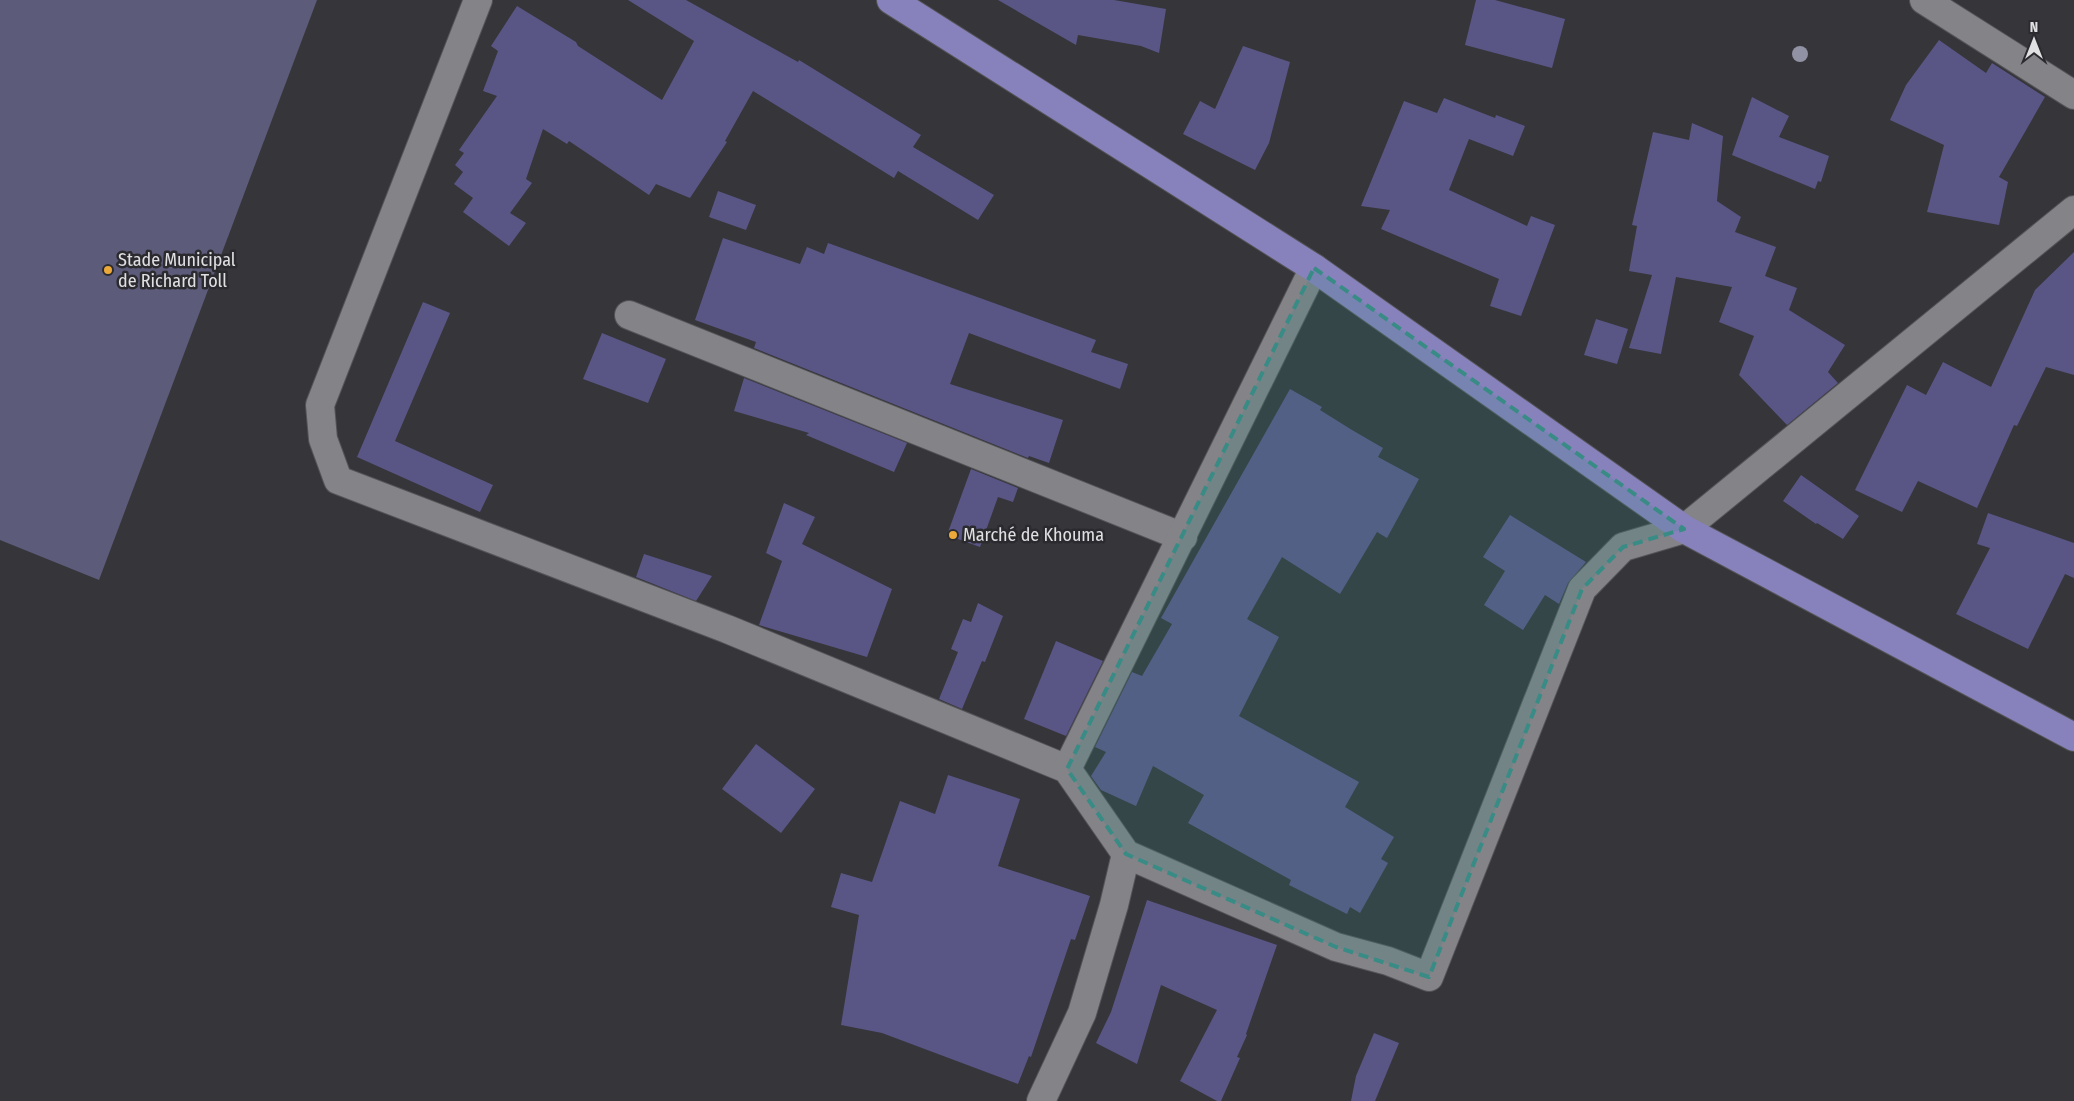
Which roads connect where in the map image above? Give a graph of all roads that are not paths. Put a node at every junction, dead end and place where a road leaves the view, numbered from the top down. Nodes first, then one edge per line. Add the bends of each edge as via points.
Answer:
1 (478, 0) edge
2 (891, 0) edge
3 (1924, 0) edge
4 (2074, 95) edge
5 (2074, 210) edge
6 (1314, 268) junction
7 (629, 315) dead end
8 (1684, 529) junction
9 (1183, 537) junction
10 (2074, 737) edge
11 (1067, 769) junction
12 (1126, 854) junction
13 (1041, 1101) edge

1 - 11 street via 320,405 323,439 338,480 727,629
2 - 6 main road
3 - 4 street
5 - 8 street
6 - 8 main road
6 - 9 street
7 - 9 street
8 - 10 main road
8 - 12 street via 1623,547 1582,589 1429,977 1388,961 1336,947
9 - 11 street
11 - 12 street
12 - 13 street via 1082,1013

